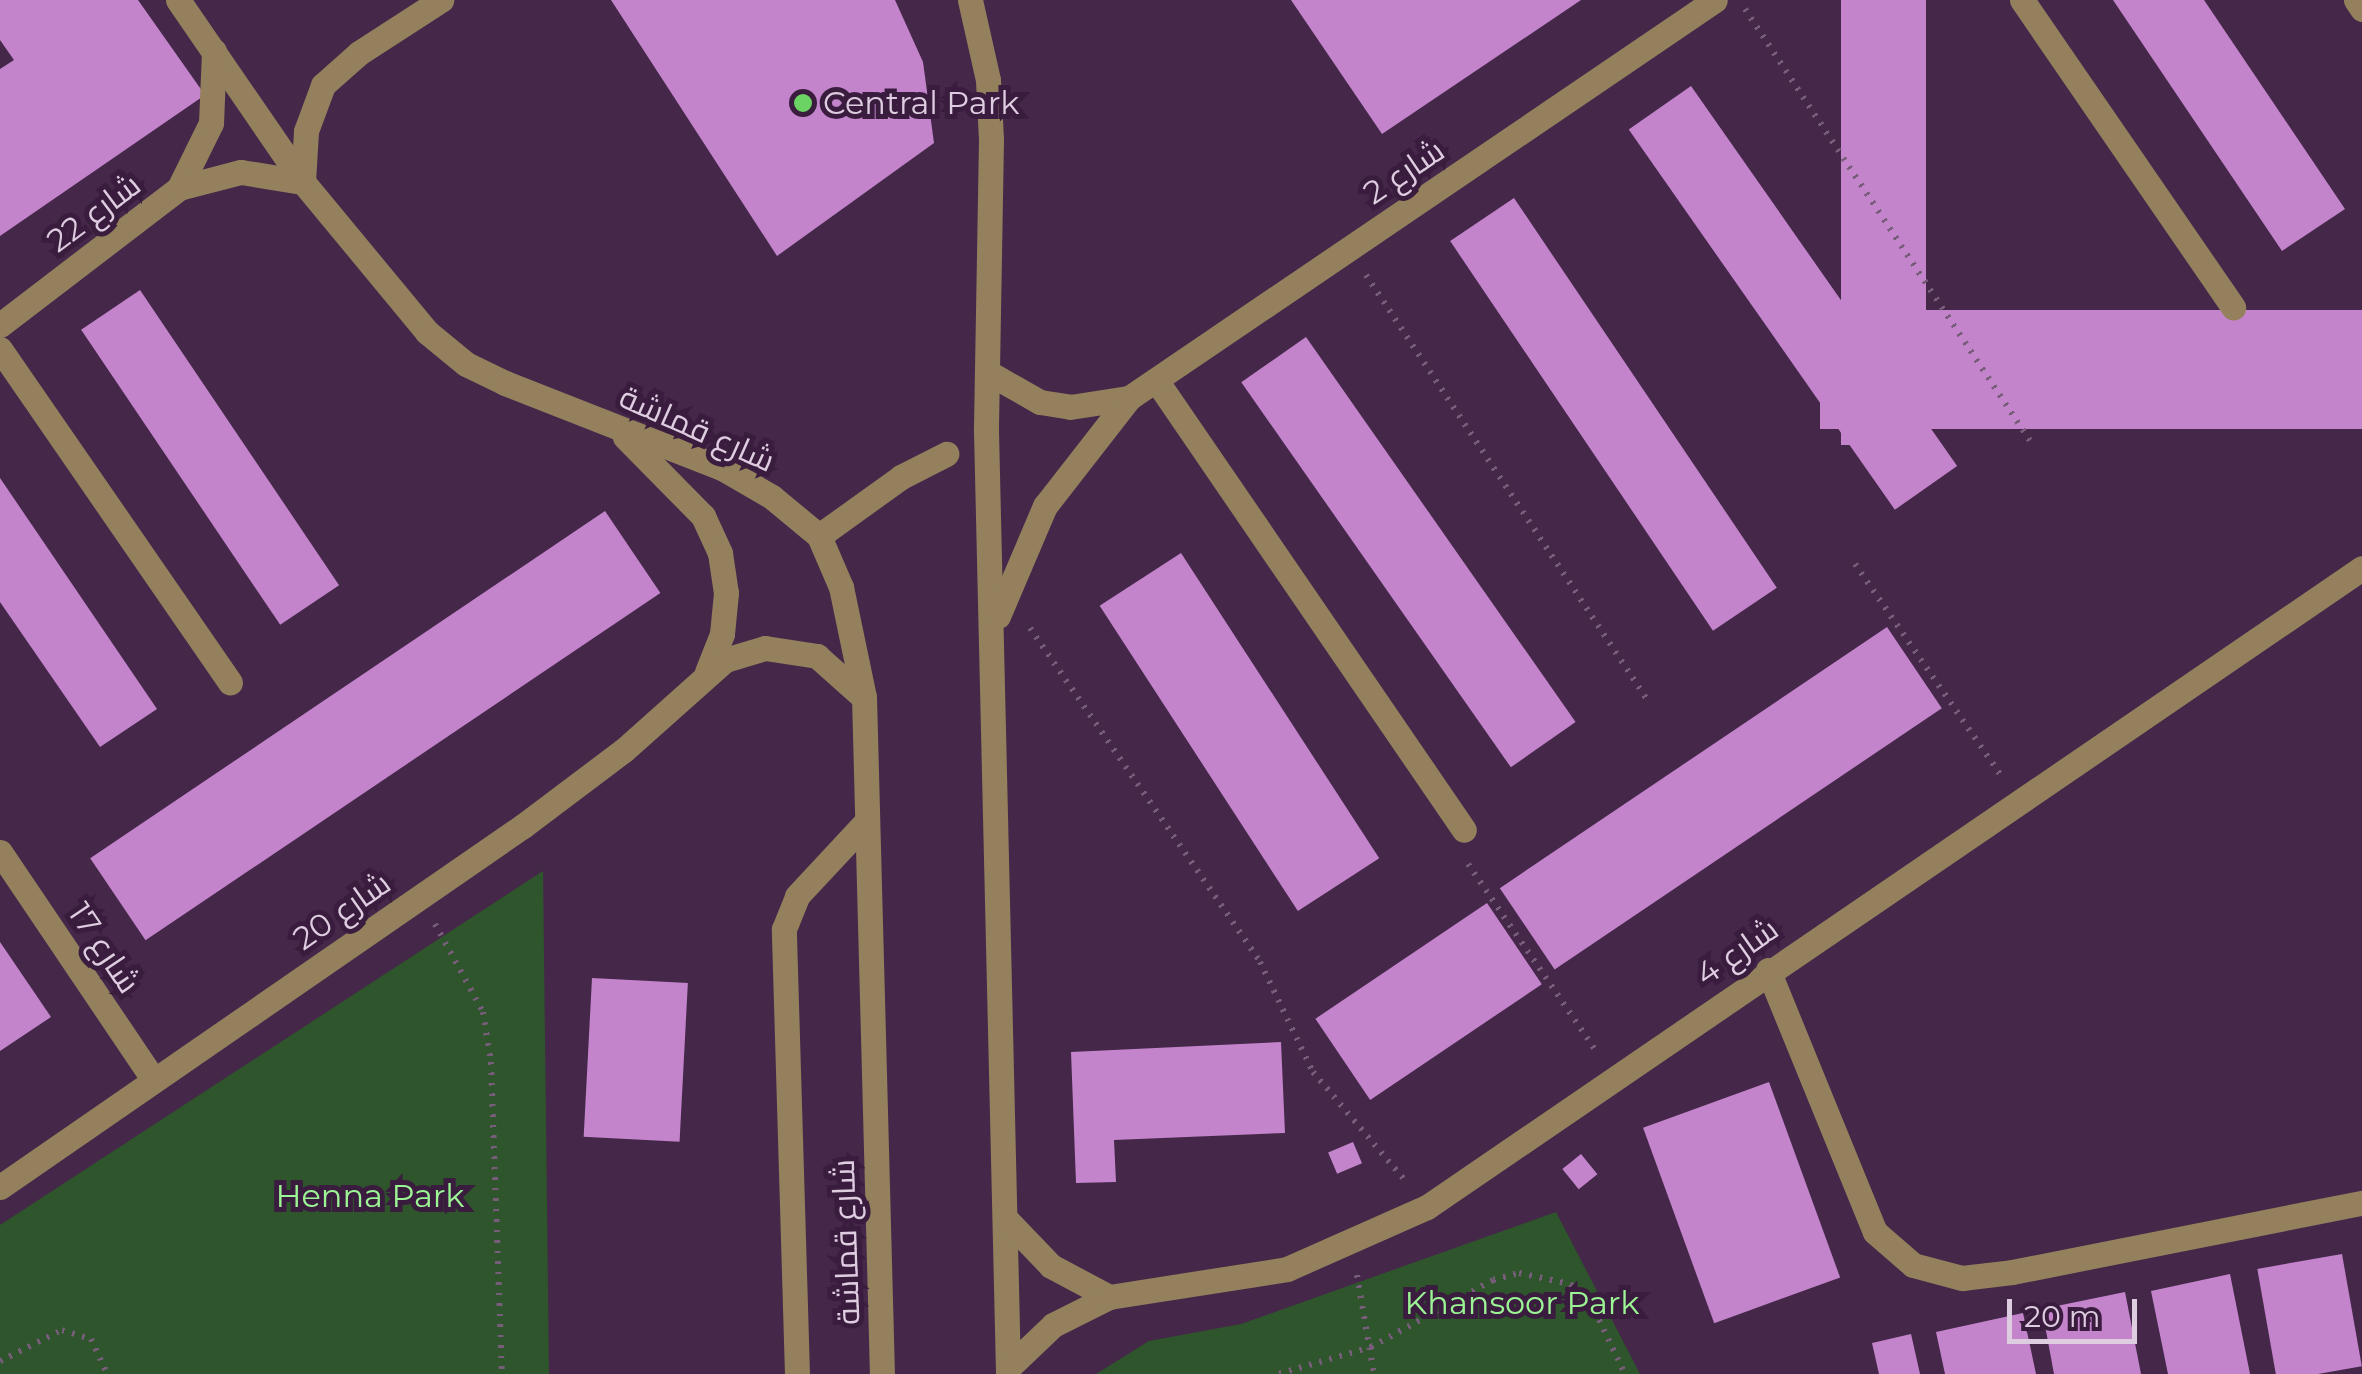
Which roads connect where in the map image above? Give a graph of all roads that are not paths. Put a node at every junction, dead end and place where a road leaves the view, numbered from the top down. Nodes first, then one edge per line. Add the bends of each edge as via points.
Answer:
1 (178, 0) edge
2 (440, 0) edge
3 (970, 0) edge
4 (1715, 0) edge
5 (2022, 0) edge
6 (2356, 0) edge
7 (2362, 8) edge
8 (214, 51) junction
9 (303, 182) junction
10 (180, 188) junction
11 (2233, 307) dead end
12 (0, 325) edge
13 (0, 349) edge
14 (988, 372) junction
15 (1156, 380) junction
16 (1130, 398) junction
17 (616, 427) junction
18 (946, 454) dead end
19 (818, 536) junction
20 (2362, 568) edge
21 (992, 634) junction
22 (707, 672) junction
23 (230, 682) dead end
24 (864, 698) junction
25 (866, 822) junction
26 (1463, 843) road end
27 (0, 852) edge
28 (1768, 970) junction
29 (154, 1080) junction
30 (0, 1187) edge
31 (2362, 1204) edge
32 (1005, 1218) junction
33 (1109, 1297) junction
34 (1008, 1371) edge
35 (797, 1374) edge
36 (882, 1374) edge

1 - 8 street, شارع قماشة
2 - 9 street via 358,52 323,85 306,131
3 - 14 street via 988,80 991,140
4 - 15 street, شارع 2
5 - 11 street
6 - 7 street
8 - 9 street, شارع قماشة
8 - 10 street, شارع 22 via 211,123
9 - 10 street, شارع 22 via 240,172
9 - 17 street, شارع قماشة via 406,308 466,364
10 - 12 street, شارع 22
13 - 23 street
14 - 16 street, شارع 2 via 1040,402 1070,407
14 - 21 street
15 - 16 street, شارع 2
15 - 26 street
16 - 21 street, شارع 2 via 1045,506
17 - 19 street, شارع قماشة via 722,468 772,497
17 - 22 street, شارع 20 via 703,516 720,553 726,593 722,634
18 - 19 street
19 - 24 street, شارع قماشة via 851,624
20 - 28 street, شارع 4
21 - 32 street
22 - 24 street, شارع 20 via 744,652 786,648 817,656
22 - 29 street, شارع 20 via 624,750
24 - 25 street, شارع قماشة
25 - 35 street via 797,896 784,930
25 - 36 street, شارع قماشة
27 - 29 street, شارع 17
28 - 31 street via 1875,1232 1913,1265 1962,1278
28 - 33 street, شارع 4 via 1427,1206 1351,1245 1258,1276
29 - 30 street, شارع 20
32 - 33 street via 1050,1266
32 - 34 street
33 - 34 street, شارع 4 via 1053,1325

